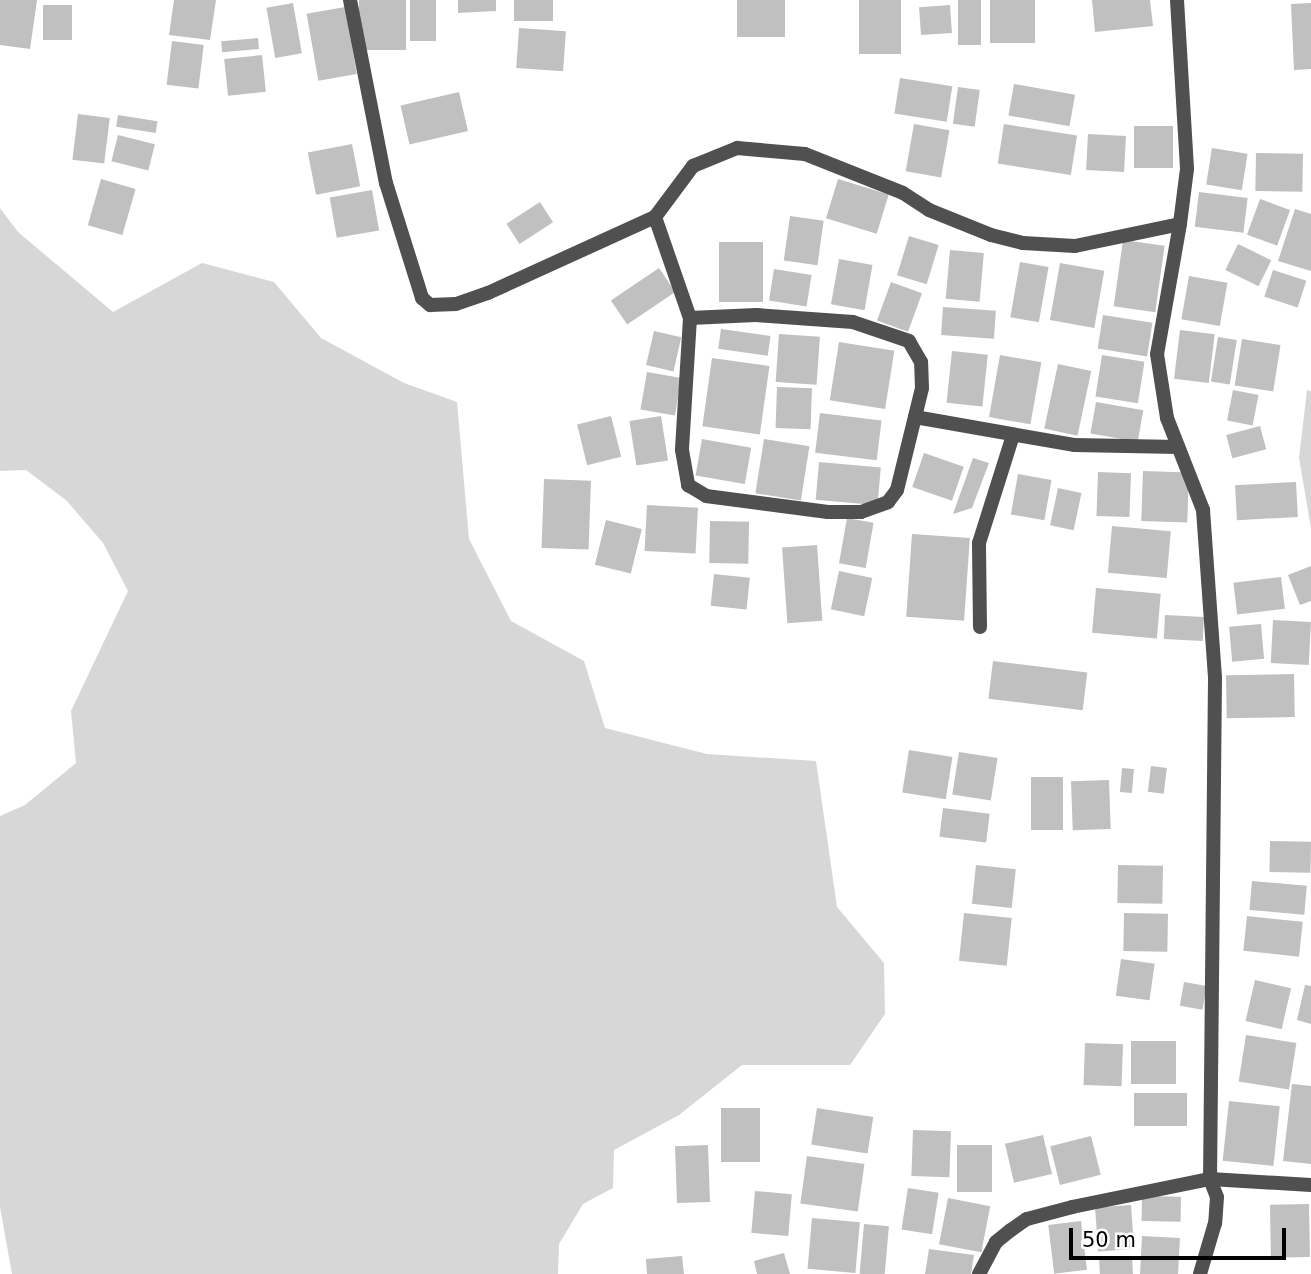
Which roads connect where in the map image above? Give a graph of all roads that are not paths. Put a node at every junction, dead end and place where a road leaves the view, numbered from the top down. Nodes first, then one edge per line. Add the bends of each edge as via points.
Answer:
1 (350, 0) edge
2 (1177, 0) edge
3 (655, 217) junction
4 (1180, 224) junction
5 (690, 318) junction
6 (915, 417) junction
7 (1013, 435) junction
8 (1178, 447) junction
9 (980, 627) dead end
10 (1210, 1179) junction
11 (1311, 1185) edge
12 (979, 1274) edge
13 (1200, 1274) edge

1 - 3 street via 386,183 422,298 430,305 456,304 488,293
2 - 4 street via 1187,169
3 - 4 street via 693,166 737,148 805,154 903,193 929,210 1023,243 1075,246
3 - 5 street
4 - 8 street via 1157,354 1167,418
5 - 6 street via 756,315 853,321 909,341 921,362 922,388
5 - 6 street via 682,450 688,485 695,492 759,506 828,512 878,509 897,490
6 - 7 street
7 - 8 street via 1074,445
7 - 9 street via 979,544
8 - 10 street via 1203,510 1215,680
10 - 11 street
10 - 12 street via 1124,1193 1027,1219 996,1242
10 - 13 street via 1217,1198 1215,1223

